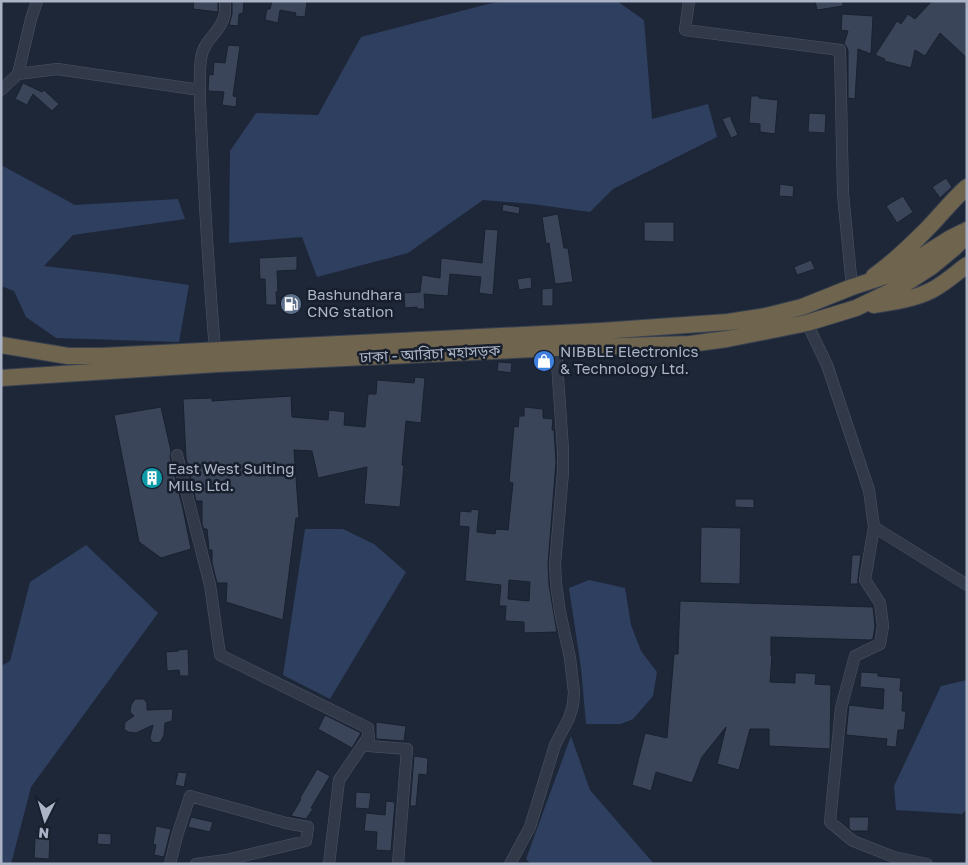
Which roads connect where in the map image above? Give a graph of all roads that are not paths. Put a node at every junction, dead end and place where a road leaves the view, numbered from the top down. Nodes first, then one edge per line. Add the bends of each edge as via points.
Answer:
1 (37, 1) edge
2 (225, 1) edge
3 (689, 1) edge
4 (18, 74) junction
5 (1, 90) edge
6 (200, 90) junction
7 (967, 187) edge
8 (967, 230) edge
9 (967, 265) edge
10 (857, 285) junction
11 (856, 308) junction
12 (807, 323) junction
13 (3, 346) edge
14 (556, 348) junction
15 (216, 350) junction
16 (1, 378) edge
17 (177, 455) dead end
18 (874, 527) junction
19 (967, 585) edge
20 (368, 736) junction
21 (226, 862) edge
22 (170, 864) edge
23 (196, 864) edge
24 (329, 864) edge
25 (398, 864) edge
26 (510, 864) edge
27 (927, 864) edge

1 - 4 street
2 - 6 street via 224,19 208,40 201,58
3 - 10 street via 685,30 840,50 843,194
4 - 5 street
4 - 6 street via 57,70
6 - 15 street
7 - 10 highway via 902,253 876,275
8 - 10 highway via 895,273
8 - 11 highway, ঢাকা - আরিচা মহাসড়ক via 961,241 931,267
9 - 11 highway, ঢাকা - আরিচা মহাসড়ক via 932,290 917,296
10 - 15 highway via 802,306 728,322
11 - 12 highway, ঢাকা - আরিচা মহাসড়ক
12 - 14 highway, ঢাকা - আরিচা মহাসড়ক via 690,344
12 - 18 street via 827,365 869,490
13 - 15 highway via 68,356
14 - 16 highway, ঢাকা - আরিচা মহাসড়ক
14 - 26 street via 563,472 555,564 560,612 570,658 573,705 555,745 530,827
17 - 20 street via 210,585 220,655 368,728
18 - 19 street
18 - 27 street via 865,580 880,603 883,626 880,644 855,656 841,708 830,822 853,841 894,857
20 - 24 street via 339,780
20 - 25 street via 369,746 406,749
21 - 22 street via 306,841 308,827 190,796
21 - 23 street

